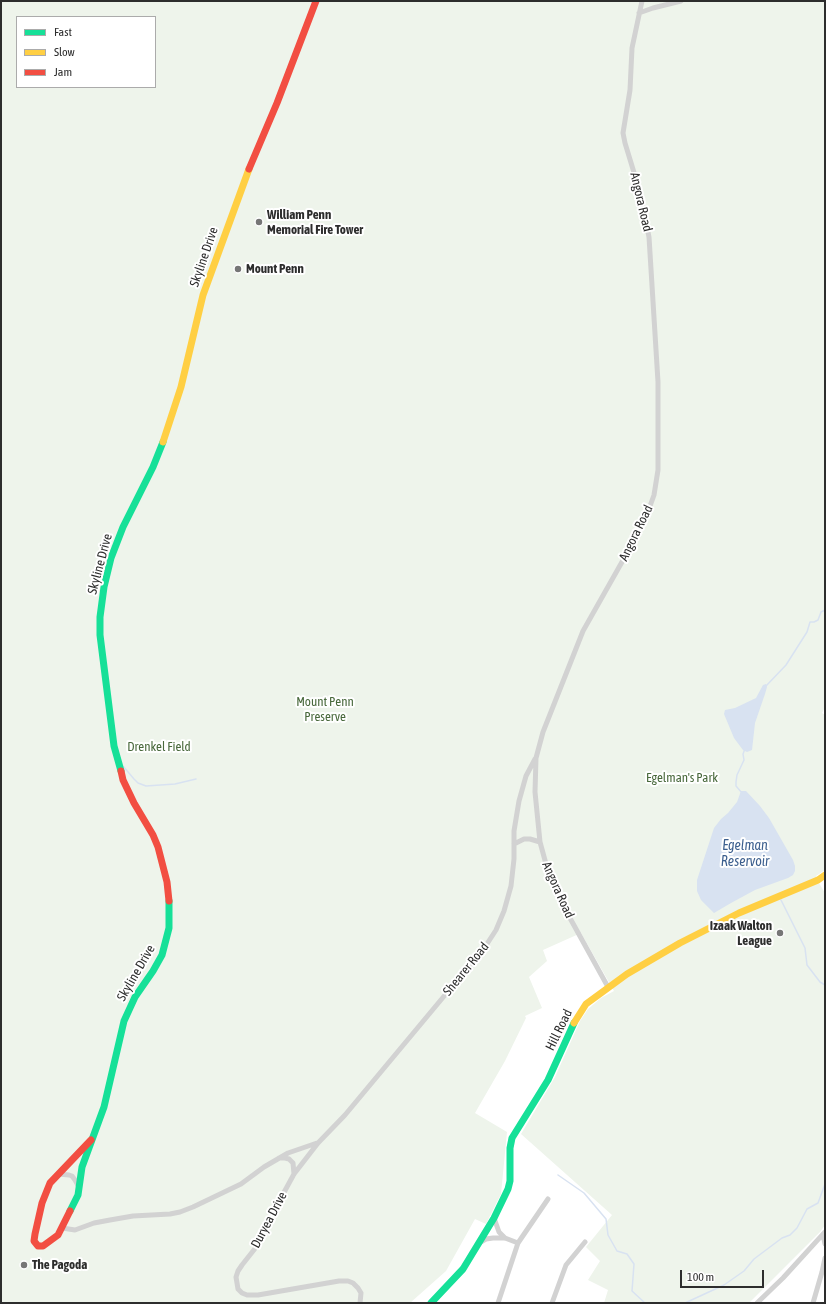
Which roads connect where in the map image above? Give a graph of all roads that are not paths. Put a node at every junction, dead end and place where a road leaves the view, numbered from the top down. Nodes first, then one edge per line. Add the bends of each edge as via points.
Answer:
1 (316, 1) edge
2 (642, 1) edge
3 (681, 1) edge
4 (639, 13) junction
5 (536, 758) junction
6 (540, 842) junction
7 (514, 844) junction
8 (825, 875) edge
9 (608, 988) junction
10 (91, 1140) junction
11 (318, 1143) junction
12 (278, 1158) junction
13 (58, 1174) junction
14 (294, 1174) junction
15 (79, 1190) junction
16 (548, 1199) dead end
17 (494, 1218) junction
18 (62, 1228) junction
19 (824, 1234) edge
20 (505, 1238) junction
21 (479, 1242) junction
22 (584, 1242) dead end
23 (518, 1243) junction
24 (825, 1244) edge
25 (825, 1258) edge
26 (360, 1303) edge
27 (431, 1303) edge
28 (498, 1303) edge
29 (552, 1303) edge
30 (757, 1303) edge
31 (813, 1303) edge

1 - 10 street, Skyline Drive via 277,104 241,188 201,303 181,386 165,437 122,527 104,587 100,635 114,746 123,780 158,847 167,882 170,920 162,955 134,996 124,1021 104,1108
2 - 4 street, Angora Road
3 - 4 street
4 - 5 street, Angora Road via 632,48 630,90 623,133 649,237 658,382 658,475 654,496 644,523 583,631 543,732
5 - 6 street, Angora Road via 535,802
5 - 7 street, Shearer Road via 522,789 516,814
6 - 7 street via 524,839
6 - 9 street, Angora Road via 554,889
7 - 11 street, Shearer Road via 513,874 508,900 489,942 345,1115
8 - 9 street, Hill Road via 692,937
9 - 17 street, Hill Road via 586,1004 580,1012 548,1080 512,1138 511,1177
10 - 13 street, Skyline Drive
10 - 15 street, Skyline Drive via 82,1167
11 - 12 street
11 - 14 street, Duryea Drive
12 - 14 street via 289,1159
12 - 18 street via 241,1184 180,1212 133,1216 94,1223 75,1230
13 - 15 street via 72,1176 78,1183
13 - 18 street, Skyline Drive via 50,1183 42,1203 34,1241 44,1246 54,1239
14 - 26 street, Duryea Drive via 265,1234 238,1271 238,1289 247,1295 258,1295 348,1281 361,1293
15 - 18 street, Skyline Drive
16 - 23 street
17 - 20 street via 499,1232
17 - 21 street, Hill Road
19 - 24 street
19 - 30 street
20 - 21 street
20 - 23 street
21 - 27 street, Hill Road via 463,1269
22 - 29 street via 566,1266
23 - 28 street
25 - 31 street

